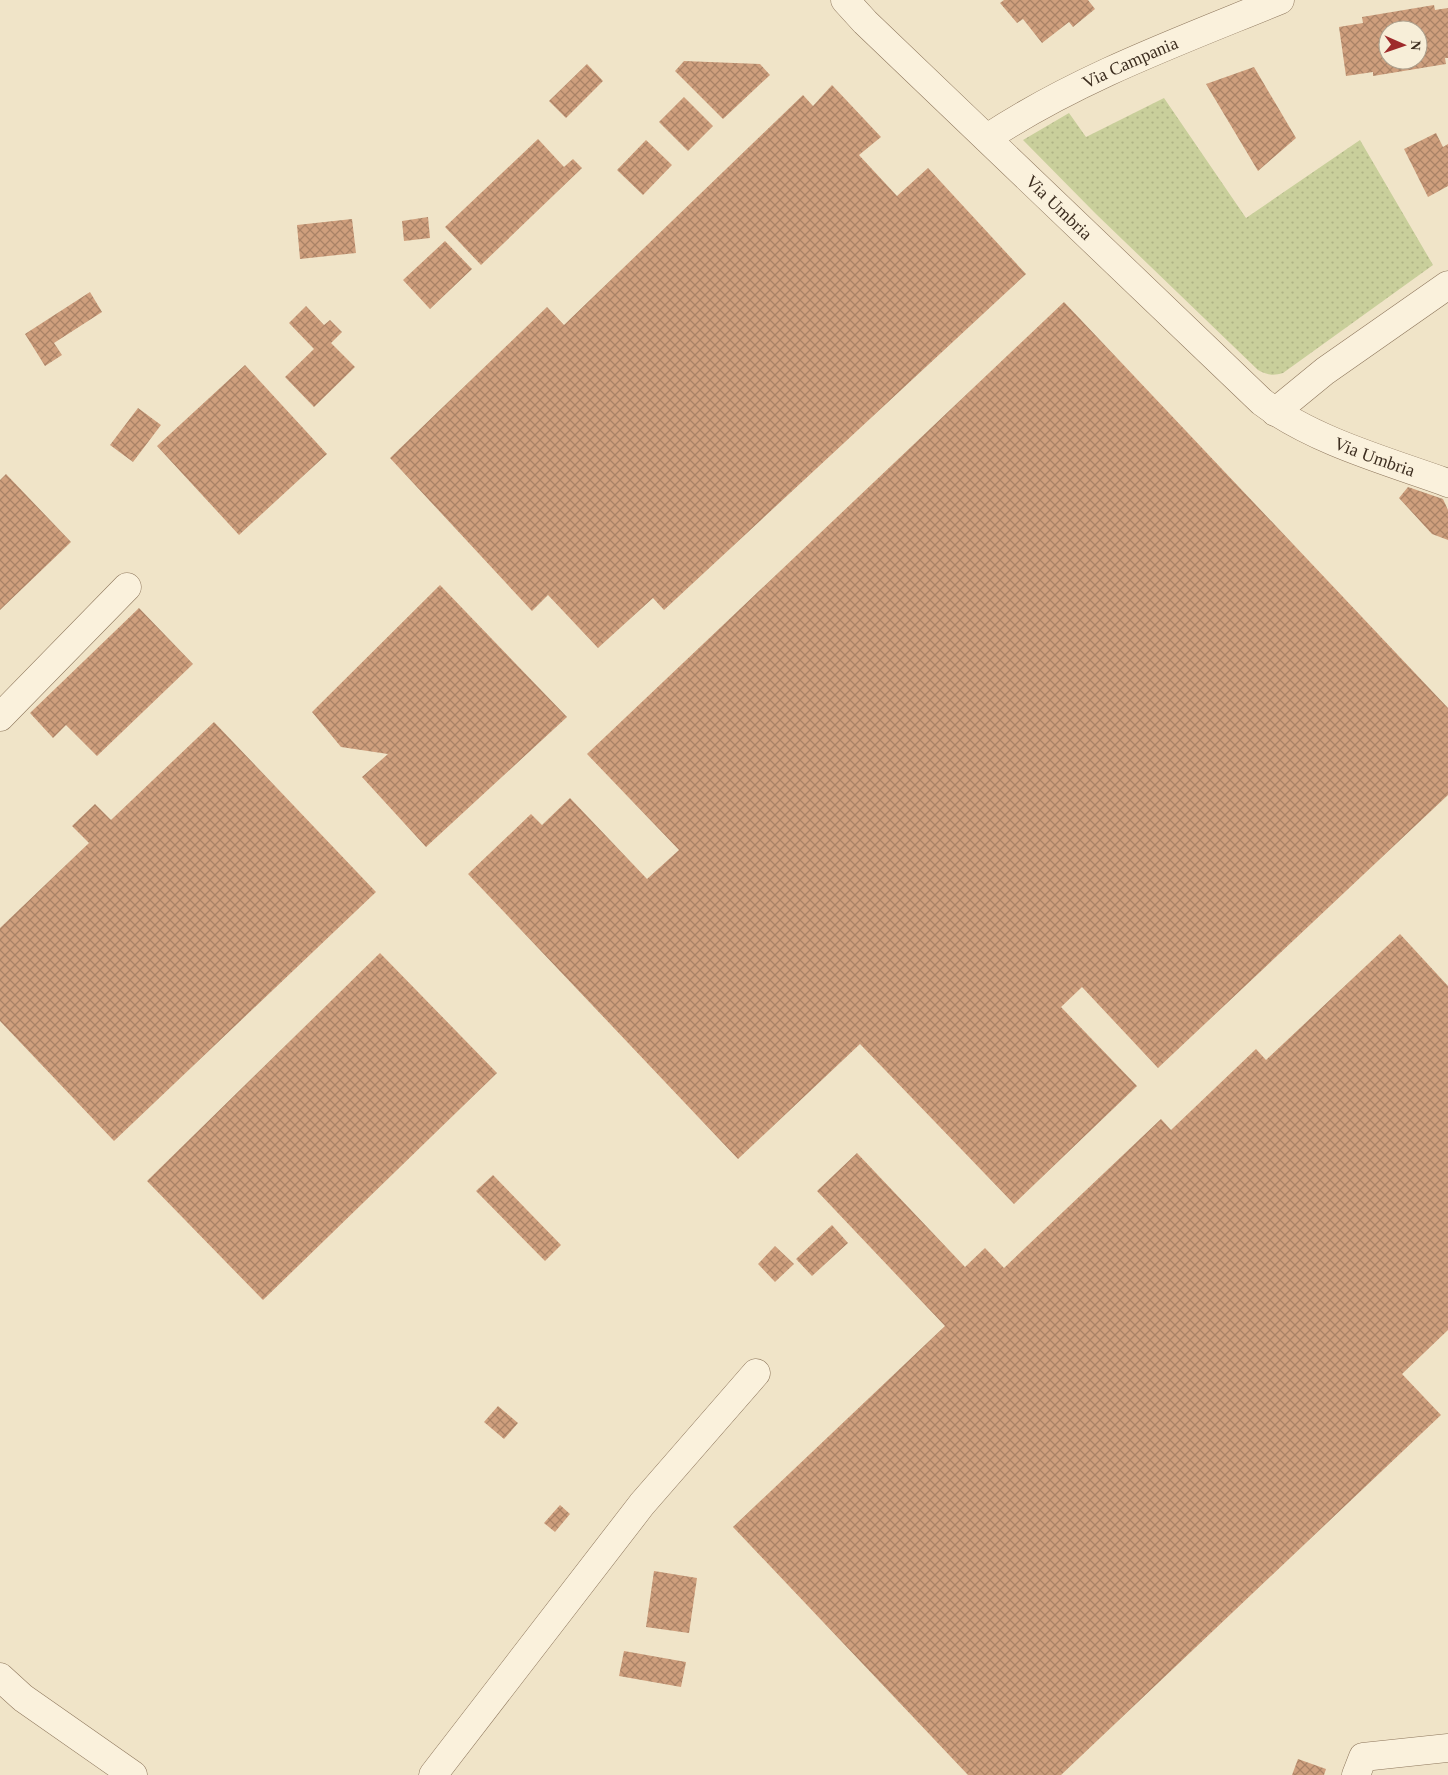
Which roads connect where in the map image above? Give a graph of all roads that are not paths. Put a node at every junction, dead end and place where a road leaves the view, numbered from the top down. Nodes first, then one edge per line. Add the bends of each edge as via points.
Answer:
1 (845, 0) edge
2 (1280, 0) edge
3 (987, 138) junction
4 (1448, 285) edge
5 (1276, 412) junction
6 (1448, 483) edge
7 (126, 587) dead end
8 (0, 717) edge
9 (756, 1373) dead end
10 (0, 1677) edge
11 (1448, 1748) edge
12 (133, 1775) edge
13 (433, 1775) edge
14 (1356, 1775) edge

1 - 3 street, Via Umbria
2 - 3 street, Via Campania via 1092,78
3 - 5 street, Via Umbria via 1249,391
4 - 5 street via 1325,371
5 - 6 street, Via Umbria via 1318,435
7 - 8 street
9 - 13 street via 642,1504
10 - 12 street via 23,1698
11 - 14 street via 1362,1758

